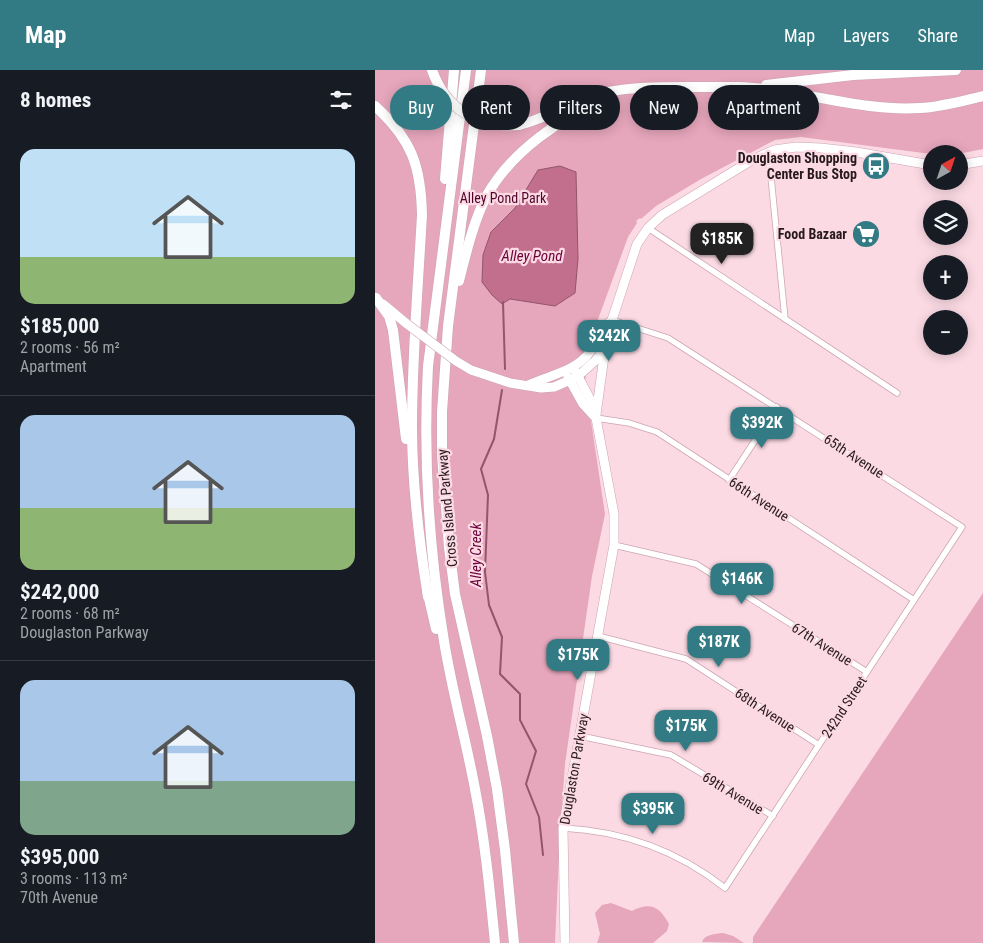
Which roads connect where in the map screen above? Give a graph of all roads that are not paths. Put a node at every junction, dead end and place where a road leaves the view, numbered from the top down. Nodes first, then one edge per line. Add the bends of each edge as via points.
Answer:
1 (433, 70) edge
2 (454, 70) edge
3 (466, 70) edge
4 (482, 70) edge
5 (956, 70) edge
6 (760, 85) edge
7 (630, 90) edge
8 (630, 92) edge
9 (983, 96) edge
10 (819, 97) edge
11 (375, 106) edge
12 (767, 153) junction
13 (983, 161) edge
14 (923, 164) edge
15 (968, 164) edge
16 (648, 228) junction
17 (376, 298) edge
18 (612, 320) junction
19 (785, 320) junction
20 (433, 325) junction
21 (448, 326) junction
22 (606, 347) junction
23 (569, 369) junction
24 (574, 379) junction
25 (528, 385) junction
26 (897, 393) dead end
27 (777, 407) junction
28 (596, 418) junction
29 (729, 480) junction
30 (962, 526) joint
31 (614, 545) junction
32 (428, 597) junction
33 (914, 600) junction
34 (599, 636) junction
35 (867, 672) junction
36 (464, 736) junction
37 (580, 736) junction
38 (819, 745) junction
39 (773, 816) junction
40 (563, 828) junction
41 (495, 943) edge
42 (514, 943) edge
43 (565, 943) edge

1 - 7 highway, bridge via 436,81 459,110 489,124 503,126 533,121 608,92
2 - 20 highway
3 - 20 highway, Cross Island Parkway
4 - 21 highway, Cross Island Parkway
5 - 6 highway via 853,75
8 - 21 highway via 609,98 563,121 520,154 496,182 478,215
9 - 10 highway via 944,106 919,108 871,106
11 - 32 highway via 411,149 422,191 412,429 417,509
12 - 14 main road, Douglaston Parkway via 783,148 809,147
12 - 16 main road, Douglaston Parkway via 662,216
12 - 19 street
13 - 15 main road
16 - 18 main road, Douglaston Parkway via 637,244
16 - 19 street
17 - 25 main road, bridge via 471,370 510,383
17 - 32 highway via 389,316 393,330
18 - 22 main road, Douglaston Parkway
18 - 23 main road, Douglaston Parkway via 590,352
18 - 27 street, 65th Avenue via 668,338
19 - 26 street
20 - 36 highway, Cross Island Parkway via 425,412 431,538 444,644
21 - 42 highway, Cross Island Parkway via 441,412 449,547 457,603 497,789
22 - 24 main road, Douglaston Parkway
22 - 28 main road, Douglaston Parkway
23 - 24 main road, Douglaston Parkway
23 - 25 main road
24 - 25 main road via 554,387
24 - 28 main road, Douglaston Parkway via 583,404
27 - 29 street
27 - 30 street, 65th Avenue
28 - 29 street, 66th Avenue via 629,423 657,432
28 - 31 main road, Douglaston Parkway via 614,514
29 - 33 street, 66th Avenue
30 - 33 street, 242nd Street
31 - 34 main road, Douglaston Parkway
31 - 35 street, 67th Avenue via 696,564
32 - 36 highway
33 - 35 street, 242nd Street
34 - 37 main road, Douglaston Parkway
34 - 38 street, 68th Avenue via 686,659
35 - 38 street, 242nd Street
36 - 41 highway, Cross Island Parkway via 485,846
37 - 39 street, 69th Avenue via 671,755
37 - 40 main road, Douglaston Parkway
38 - 39 street, 242nd Street
39 - 40 street, 242nd Street via 725,888 681,859 646,844 599,831
40 - 43 main road, Douglaston Parkway

